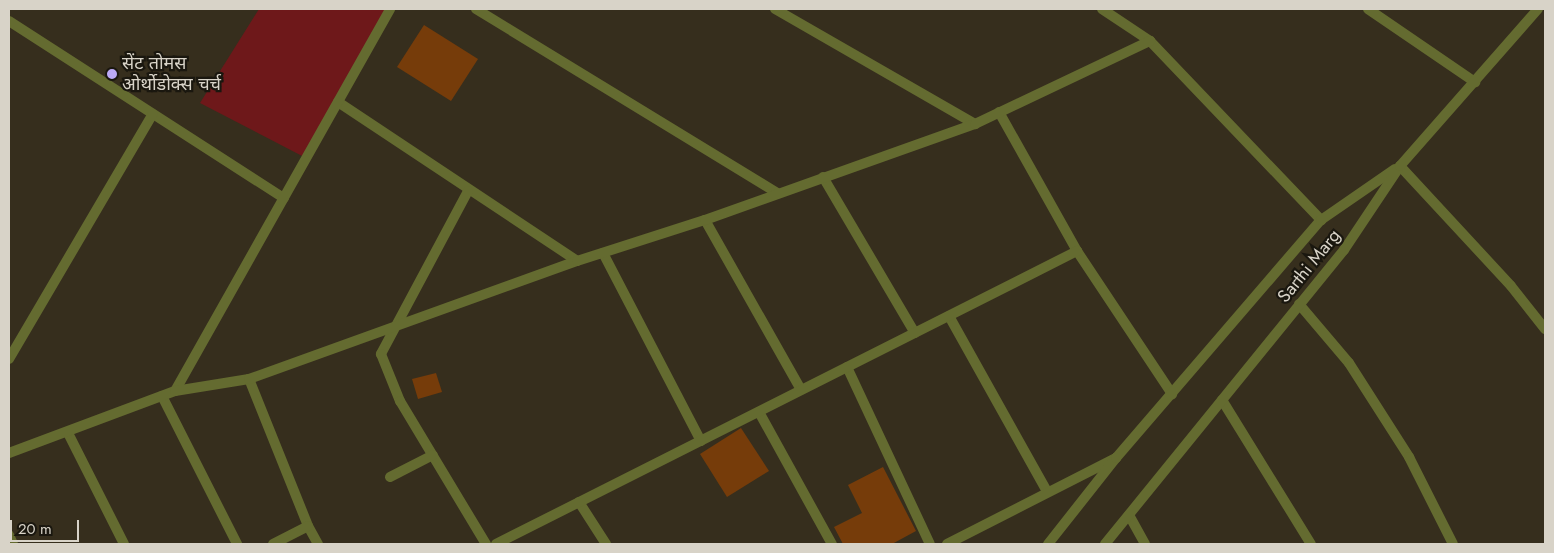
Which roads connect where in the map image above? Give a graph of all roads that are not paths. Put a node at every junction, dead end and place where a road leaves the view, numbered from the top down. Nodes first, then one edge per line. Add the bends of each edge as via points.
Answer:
1 (390, 9) edge
2 (476, 9) edge
3 (774, 9) edge
4 (1102, 9) edge
5 (1368, 9) edge
6 (1538, 9) edge
7 (9, 22) edge
8 (1150, 41) junction
9 (1475, 82) junction
10 (338, 102) junction
11 (999, 112) junction
12 (153, 114) junction
13 (975, 124) junction
14 (1400, 166) junction
15 (823, 176) junction
16 (468, 190) junction
17 (777, 193) junction
18 (284, 198) junction
19 (706, 220) junction
20 (1321, 220) junction
21 (1077, 251) junction
22 (603, 253) junction
23 (577, 261) junction
24 (1299, 304) junction
25 (949, 316) junction
26 (395, 328) junction
27 (1545, 329) edge
28 (915, 333) junction
29 (9, 359) edge
30 (847, 367) junction
31 (248, 379) junction
32 (801, 390) junction
33 (175, 391) junction
34 (1172, 394) junction
35 (162, 396) junction
36 (1222, 400) junction
37 (759, 412) junction
38 (68, 433) junction
39 (701, 441) junction
40 (9, 453) edge
41 (433, 455) junction
42 (1116, 458) junction
43 (390, 477) dead end
44 (1047, 491) junction
45 (579, 502) junction
46 (1129, 515) junction
47 (308, 526) junction
48 (9, 535) edge
49 (13, 544) edge
50 (124, 544) edge
51 (237, 544) edge
52 (273, 544) edge
53 (318, 544) edge
54 (486, 544) edge
55 (496, 544) edge
56 (606, 544) edge
57 (832, 544) edge
58 (930, 544) edge
59 (947, 544) edge
60 (1048, 544) edge
61 (1105, 544) edge
62 (1145, 544) edge
63 (1311, 544) edge
64 (1453, 544) edge

1 - 10 street
2 - 17 street
3 - 13 street
4 - 8 street
5 - 9 street
6 - 9 street, Sarthi Marg
7 - 12 street
8 - 11 street
8 - 20 street
9 - 14 street, Sarthi Marg
10 - 16 street
10 - 18 street
11 - 13 street
11 - 21 street
12 - 18 street
12 - 29 street
13 - 15 street
14 - 20 street
14 - 24 street, Sarthi Marg via 1365,222
14 - 27 street via 1511,286
15 - 17 street
15 - 28 street
16 - 23 street
16 - 26 street
17 - 19 street
18 - 33 street
19 - 22 street
19 - 32 street
20 - 34 street
21 - 25 street
21 - 34 street
22 - 23 street
22 - 39 street
23 - 26 street
24 - 36 street, Sarthi Marg
24 - 64 street via 1349,363 1409,457
25 - 28 street
25 - 44 street
26 - 31 street
26 - 41 street via 381,354 400,401
28 - 30 street
30 - 32 street
30 - 58 street
31 - 33 street
31 - 47 street
32 - 37 street
33 - 35 street
34 - 42 street
35 - 38 street
35 - 51 street
36 - 46 street, Sarthi Marg
36 - 63 street
37 - 39 street
37 - 57 street
38 - 40 street
38 - 50 street
39 - 45 street
41 - 43 street
41 - 54 street
42 - 44 street
42 - 60 street
44 - 59 street
45 - 55 street
45 - 56 street
46 - 61 street, Sarthi Marg
46 - 62 street
47 - 52 street
47 - 53 street
48 - 49 street

